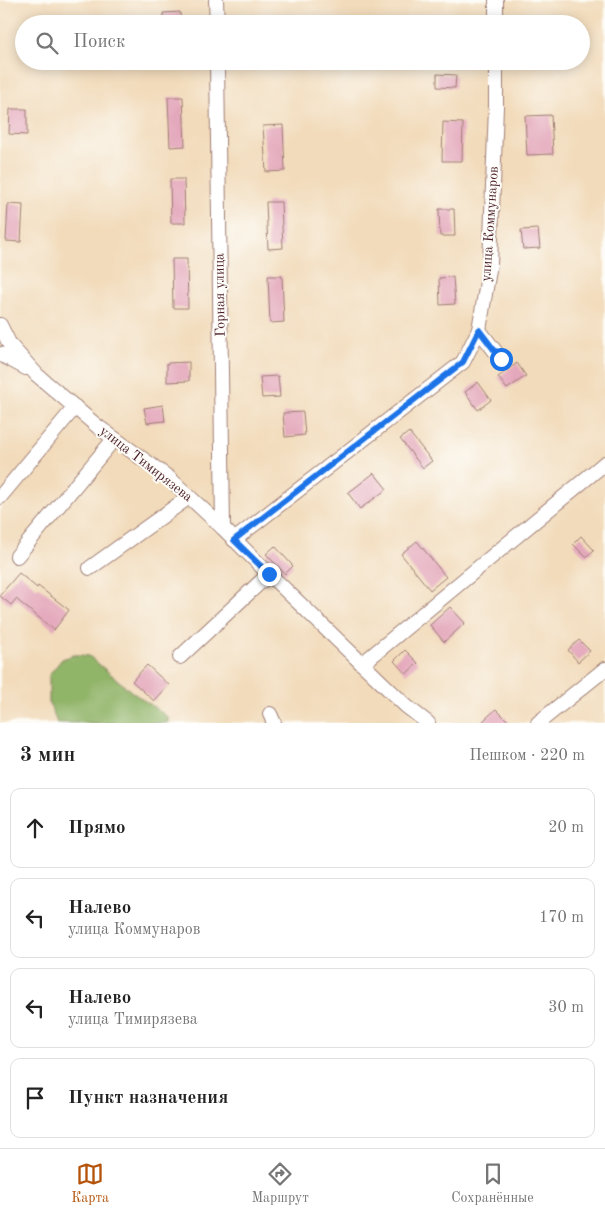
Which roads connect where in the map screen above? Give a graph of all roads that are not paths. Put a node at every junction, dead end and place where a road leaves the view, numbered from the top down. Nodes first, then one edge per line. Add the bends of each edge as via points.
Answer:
1 (216, 0) edge
2 (496, 0) edge
3 (217, 15) edge
4 (496, 15) edge
5 (217, 70) edge
6 (496, 70) edge
7 (0, 325) edge
8 (479, 330) junction
9 (0, 354) edge
10 (501, 359) dead end
11 (37, 375) junction
12 (75, 407) junction
13 (114, 439) junction
14 (605, 463) edge
15 (0, 497) edge
16 (189, 497) junction
17 (223, 528) junction
18 (234, 540) junction
19 (17, 556) dead end
20 (90, 568) dead end
21 (269, 574) junction
22 (180, 657) dead end
23 (362, 664) junction
24 (605, 669) edge
25 (428, 723) edge
26 (538, 723) edge

1 - 3 street
2 - 4 street
5 - 17 street, Горная улица
6 - 8 street, улица Коммунаров via 490,264
7 - 11 street, улица Тимирязева via 10,345
8 - 10 street
8 - 18 street, улица Коммунаров via 463,362
9 - 11 street
11 - 12 street, улица Тимирязева
12 - 13 street, улица Тимирязева
12 - 15 street
13 - 16 street, улица Тимирязева via 169,478
13 - 19 street
14 - 23 street
16 - 17 street, улица Тимирязева
16 - 20 street
17 - 18 street, улица Тимирязева
18 - 21 street, улица Тимирязева
21 - 22 street
21 - 23 street, улица Тимирязева
23 - 25 street, улица Тимирязева
24 - 26 street

